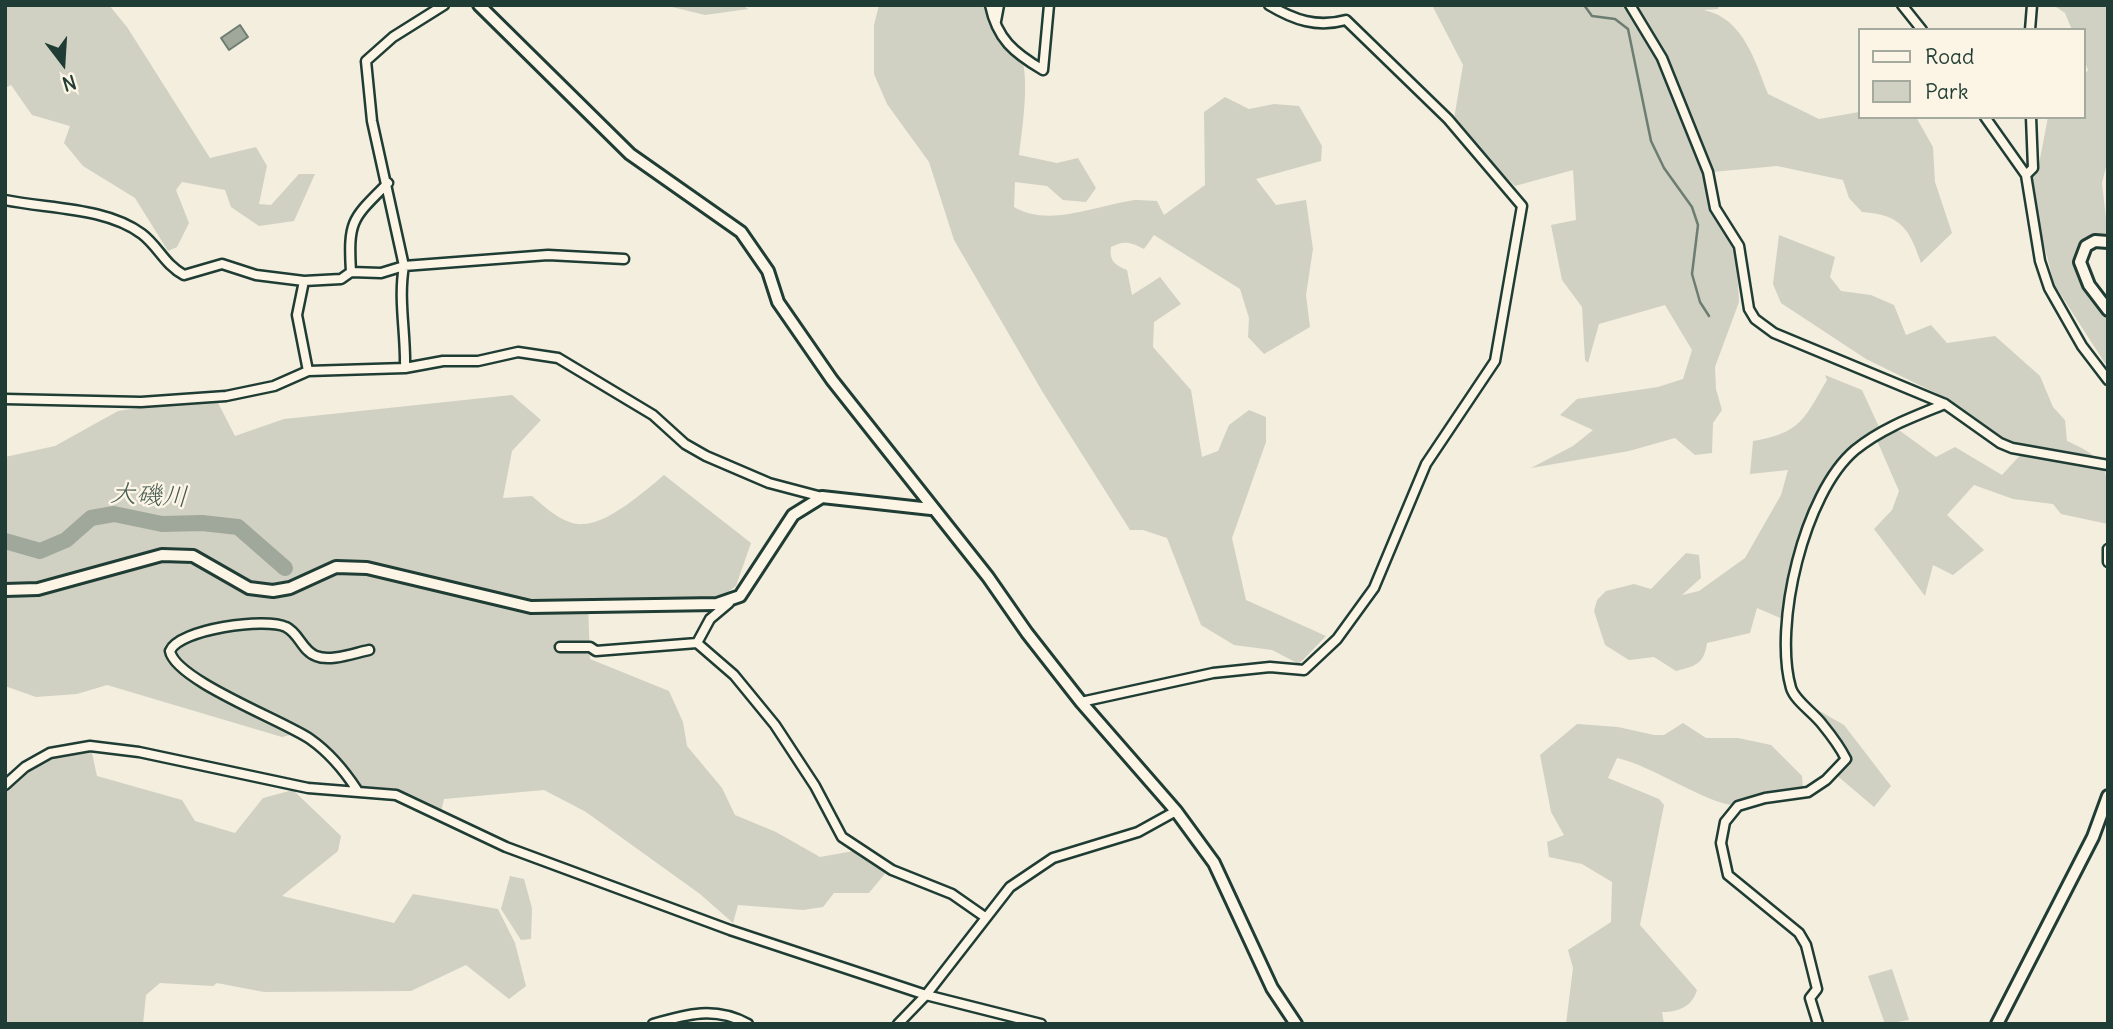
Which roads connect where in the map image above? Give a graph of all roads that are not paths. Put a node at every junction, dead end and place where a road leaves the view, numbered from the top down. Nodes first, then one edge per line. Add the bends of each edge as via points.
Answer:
1 (444, 5) edge
2 (479, 5) edge
3 (990, 5) edge
4 (999, 5) edge
5 (1049, 5) edge
6 (1269, 5) edge
7 (1630, 5) edge
8 (1902, 5) edge
9 (2032, 5) edge
10 (995, 28) junction
11 (1920, 28) edge
12 (2030, 28) edge
13 (1986, 119) edge
14 (2031, 119) edge
15 (2026, 174) junction
16 (388, 183) junction
17 (5, 200) edge
18 (2108, 242) edge
19 (624, 259) dead end
20 (404, 266) junction
21 (351, 272) junction
22 (304, 281) junction
23 (2108, 310) edge
24 (405, 368) junction
25 (308, 371) junction
26 (2108, 380) edge
27 (5, 399) edge
28 (1945, 404) junction
29 (2108, 465) edge
30 (822, 497) junction
31 (931, 509) junction
32 (2108, 549) edge
33 (2108, 562) edge
34 (5, 590) edge
35 (729, 603) junction
36 (697, 643) junction
37 (560, 647) dead end
38 (369, 650) dead end
39 (1082, 702) junction
40 (5, 785) edge
41 (357, 790) junction
42 (2108, 796) edge
43 (1176, 811) junction
44 (985, 917) junction
45 (926, 995) junction
46 (653, 1024) edge
47 (748, 1024) edge
48 (898, 1024) edge
49 (1041, 1024) edge
50 (1296, 1024) edge
51 (1818, 1024) edge
52 (1997, 1024) edge

1 - 16 street via 393,37 366,61 372,121
2 - 31 street via 630,154 741,232 768,271 778,302 804,342
3 - 10 street
4 - 10 street
5 - 10 street via 1043,70 1024,59
6 - 39 street via 1303,21 1329,25 1346,20 1448,119 1521,206 1495,361 1426,464 1374,588 1311,666 1213,673
7 - 28 street via 1662,58 1708,172 1715,208 1740,246 1745,299 1755,319 1774,333
8 - 11 street
9 - 12 street
13 - 15 street
14 - 15 street via 2033,168
15 - 26 street via 2049,288 2082,346
16 - 20 street
16 - 21 street via 357,212 350,230
17 - 22 street via 123,223 144,235 170,267 184,275 222,264 256,275
18 - 23 street via 2086,246 2080,262
19 - 20 street via 548,255
20 - 21 street via 381,274
20 - 24 street via 400,288
21 - 22 street via 341,279
22 - 25 street via 297,315
24 - 25 street
24 - 30 street via 518,352 558,358 653,415 706,456 769,483
25 - 27 street via 274,386 226,396 141,402
28 - 29 street via 2012,448
28 - 51 street via 1892,425 1841,464 1797,559 1785,634 1791,691 1846,759 1808,792 1765,797 1738,806 1725,822 1721,843 1728,875 1799,933 1807,945 1816,989 1810,998
30 - 31 street
30 - 35 street via 793,515 750,585
31 - 39 street
32 - 33 street
34 - 35 street via 38,589 162,555 193,556 249,588 273,591 336,567 367,568 531,607
35 - 36 street via 710,619
36 - 37 street via 596,651
36 - 44 street via 734,675 775,724 842,837 892,870 952,894
38 - 41 street via 317,657 289,628 271,623 202,632 177,641 170,651 174,662 203,682 310,740 332,757
39 - 43 street
40 - 41 street via 50,753 90,746 308,788
41 - 45 street via 396,795 506,847 801,956
42 - 52 street via 2093,837
43 - 44 street via 1138,832 1041,864 1010,887
43 - 50 street via 1214,863 1272,988
44 - 45 street
45 - 48 street
45 - 49 street
46 - 47 street via 712,1012

